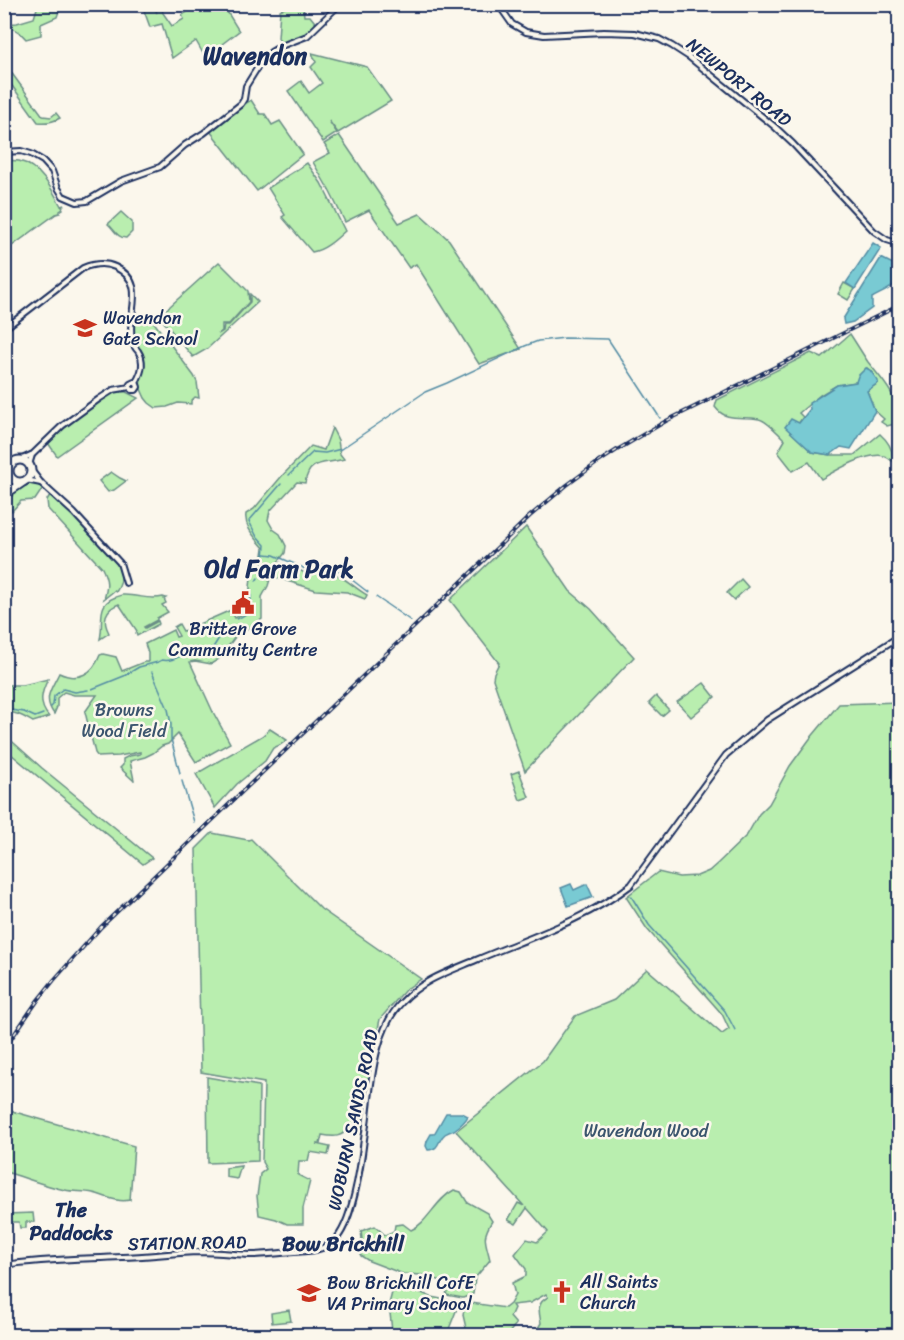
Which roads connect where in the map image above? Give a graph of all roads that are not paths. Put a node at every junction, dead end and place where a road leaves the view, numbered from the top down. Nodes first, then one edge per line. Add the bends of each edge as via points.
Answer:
1 (340, 4) edge
2 (498, 4) edge
3 (4, 152) edge
4 (900, 244) edge
5 (4, 329) edge
6 (33, 454) junction
7 (4, 458) edge
8 (17, 460) junction
9 (30, 468) junction
10 (7, 472) edge
11 (24, 481) junction
12 (41, 483) junction
13 (4, 486) edge
14 (4, 495) edge
15 (126, 583) dead end
16 (900, 636) edge
17 (332, 1243) joint
18 (4, 1265) edge

1 - 3 street via 307,36 281,46 261,62 246,86 241,104 204,133 158,168 123,180 87,201 72,201 63,196 43,161 21,151
2 - 4 street, NEWPORT ROAD via 512,24 526,32 634,33 672,46 775,127 874,231
5 - 6 street via 83,268 96,264 124,273 134,293 132,339 142,359 137,390 113,390 67,422
6 - 8 street
6 - 9 street
7 - 8 highway
8 - 9 highway
8 - 10 highway
9 - 11 highway via 30,476
9 - 12 street
10 - 11 highway via 17,482
10 - 13 highway
11 - 12 street
11 - 14 highway
12 - 15 street via 120,563
16 - 17 street, WOBURN SANDS ROAD via 767,720 726,755 647,865 616,897 589,913 437,976 401,1002 380,1038 356,1183 345,1226
17 - 18 street, STATION ROAD via 313,1251 202,1252

